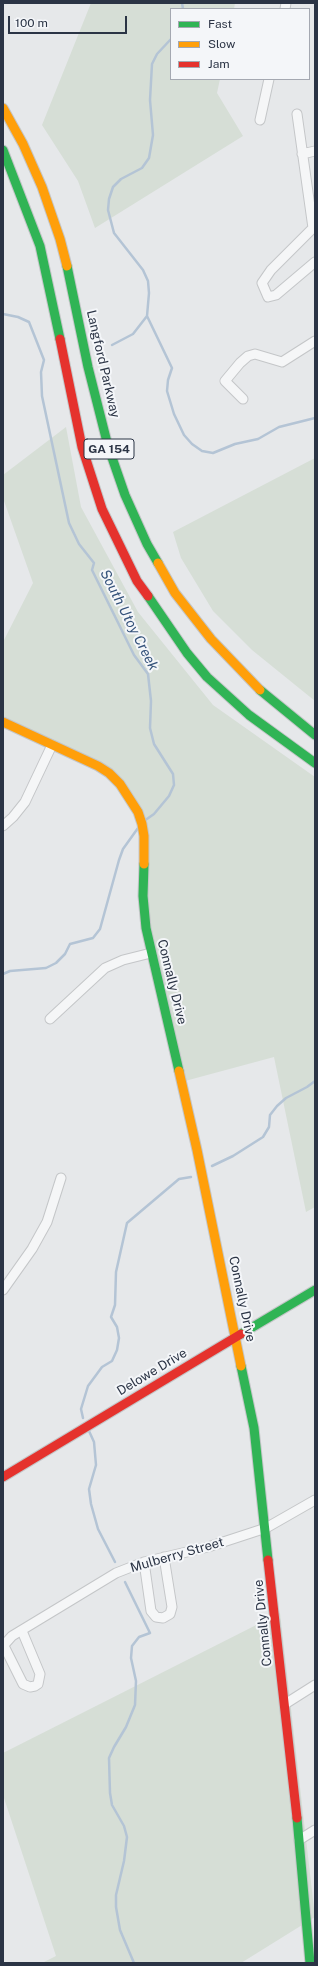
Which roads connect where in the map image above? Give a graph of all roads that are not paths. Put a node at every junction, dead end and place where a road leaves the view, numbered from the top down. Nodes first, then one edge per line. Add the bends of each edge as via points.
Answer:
1 (269, 80) edge
2 (3, 108) edge
3 (297, 114) dead end
4 (260, 120) dead end
5 (3, 150) edge
6 (315, 151) edge
7 (302, 154) junction
8 (315, 262) edge
9 (315, 341) edge
10 (243, 399) dead end
11 (3, 722) edge
12 (315, 734) edge
13 (52, 745) junction
14 (315, 763) edge
15 (3, 826) edge
16 (151, 952) junction
17 (50, 1019) dead end
18 (61, 1178) dead end
19 (3, 1290) edge
20 (315, 1290) edge
21 (237, 1337) junction
22 (3, 1477) edge
23 (315, 1500) edge
24 (266, 1528) junction
25 (164, 1557) junction
26 (144, 1562) junction
27 (22, 1631) junction
28 (3, 1645) edge
29 (315, 1686) edge
30 (285, 1704) junction
31 (315, 1830) edge
32 (299, 1840) junction
33 (310, 1963) edge

1 - 4 street
2 - 12 main road, Langford Parkway / GA 154 via 42,187 60,238 108,446 125,495 147,544 175,593 211,639 252,684
3 - 7 street
5 - 14 main road, GA 154 via 40,246 82,447 102,509 121,550 137,581 187,653 207,677 249,715
6 - 7 street
7 - 8 street via 313,228 271,270 262,283 268,296 276,295
9 - 10 street via 282,362 255,354 244,359 225,381
11 - 13 main road, Connally Drive
13 - 15 street via 25,802
13 - 16 main road, Connally Drive via 109,773 120,784 138,812 144,836 142,896
16 - 17 street via 105,968
16 - 21 main road, Connally Drive via 196,1142
18 - 19 street via 48,1222
20 - 21 main road, Delowe Drive
21 - 22 main road, Delowe Drive
21 - 24 main road, Connally Drive via 254,1428
23 - 24 street, Mulberry Street
24 - 25 street, Mulberry Street via 208,1547
24 - 30 main road, Connally Drive
25 - 26 street, Mulberry Street
25 - 26 street via 172,1607 170,1614 163,1618 156,1617 151,1611
26 - 27 street, Mulberry Street via 116,1574
27 - 28 street, Mulberry Street
27 - 28 street via 40,1674 38,1684 30,1687 23,1684
29 - 30 street
30 - 32 main road, Connally Drive
31 - 32 street
32 - 33 main road, Connally Drive

